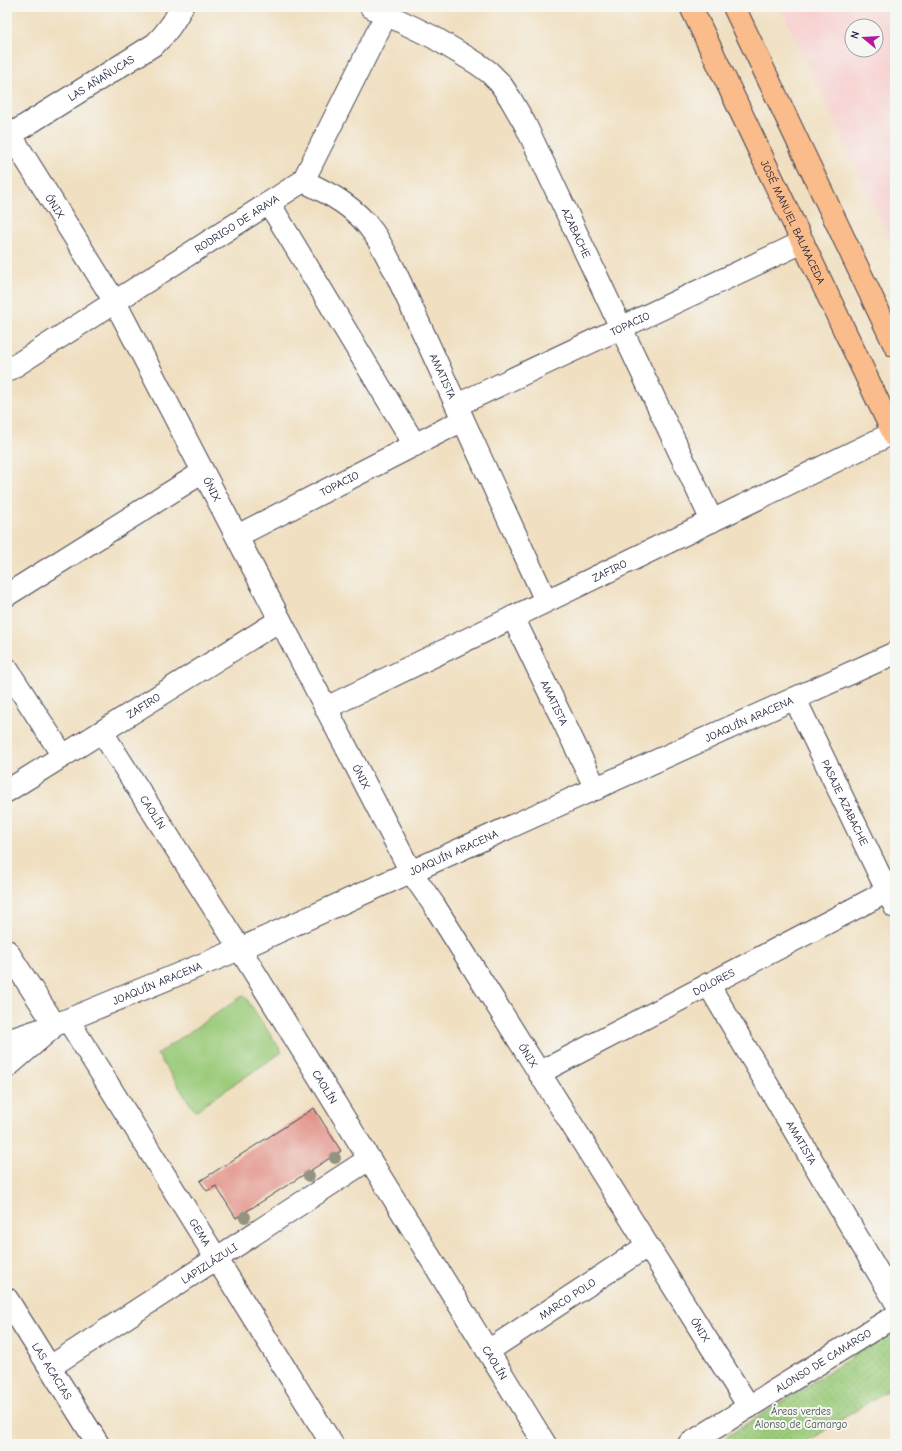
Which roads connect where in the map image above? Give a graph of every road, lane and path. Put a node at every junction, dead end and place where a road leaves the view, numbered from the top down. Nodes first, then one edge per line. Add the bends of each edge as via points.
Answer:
1 (691, 7) edge
2 (734, 7) edge
3 (382, 9) edge
4 (173, 12) edge
5 (8, 134) edge
6 (303, 181) junction
7 (269, 203) junction
8 (803, 242) junction
9 (115, 302) junction
10 (621, 328) junction
11 (895, 346) edge
12 (7, 371) edge
13 (460, 413) junction
14 (894, 435) edge
15 (415, 445) junction
16 (203, 472) junction
17 (712, 520) junction
18 (236, 536) junction
19 (7, 595) edge
20 (546, 601) junction
21 (513, 617) junction
22 (280, 620) junction
23 (895, 653) edge
24 (7, 669) edge
25 (795, 699) junction
26 (326, 708) junction
27 (102, 732) junction
28 (63, 756) junction
29 (596, 789) junction
30 (7, 791) edge
31 (411, 872) junction
32 (891, 899) edge
33 (240, 949) junction
34 (7, 951) edge
35 (708, 984) junction
36 (62, 1022) junction
37 (7, 1041) edge
38 (7, 1067) edge
39 (539, 1073) junction
40 (369, 1159) junction
41 (648, 1246) junction
42 (217, 1258) junction
43 (7, 1298) edge
44 (895, 1301) edge
45 (895, 1316) edge
46 (488, 1351) junction
47 (50, 1367) junction
48 (749, 1407) junction
49 (98, 1444) edge
50 (332, 1444) edge
51 (545, 1444) edge
52 (690, 1444) edge

1 - 8 main road, JOSÉ MANUEL BALMACEDA
2 - 11 main road
3 - 6 street
3 - 10 street, AZABACHE via 466,55 500,83 525,124
4 - 5 street, LAS AÑAÑUCAS via 164,35 146,50
5 - 9 street, ÓNIX
6 - 7 street, RODRIGO DE ARAYA
6 - 13 street, AMATISTA via 340,200 362,218 373,232 394,270
7 - 9 street, RODRIGO DE ARAYA
7 - 15 street
8 - 10 street, TOPACIO
8 - 14 main road, JOSÉ MANUEL BALMACEDA
9 - 12 street, RODRIGO DE ARAYA
9 - 16 street, ÓNIX
10 - 13 street, TOPACIO
10 - 17 street, AZABACHE
13 - 15 street, TOPACIO
13 - 20 street, AMATISTA
14 - 17 street, ZAFIRO
15 - 18 street, TOPACIO
16 - 18 street, ÓNIX
16 - 19 street
17 - 20 street, ZAFIRO
18 - 22 street, ÓNIX
20 - 21 street, ZAFIRO
21 - 26 street, ZAFIRO
21 - 29 street, AMATISTA
22 - 26 street, ÓNIX
22 - 27 street, ZAFIRO
23 - 25 street, JOAQUÍN ARACENA
24 - 28 street
25 - 29 street, JOAQUÍN ARACENA
25 - 32 street, PASAJE AZABACHE
26 - 31 street, ÓNIX
27 - 28 street, ZAFIRO
27 - 33 street, CAOLÍN
28 - 30 street, ZAFIRO
29 - 31 street, JOAQUÍN ARACENA
31 - 33 street, JOAQUÍN ARACENA
31 - 39 street, ÓNIX
32 - 35 street, DOLORES
33 - 36 street, JOAQUÍN ARACENA
33 - 40 street, CAOLÍN
34 - 36 street, GEMA
35 - 39 street, DOLORES
35 - 44 street, AMATISTA
36 - 37 street, JOAQUÍN ARACENA
36 - 38 street
36 - 42 street, GEMA
39 - 41 street, ÓNIX
40 - 42 street, LAPIZLÁZULI
40 - 46 street, CAOLÍN
41 - 46 street, MARCO POLO
41 - 48 street, ÓNIX
42 - 47 street, LAPIZLÁZULI
42 - 50 street, GEMA
43 - 47 street, LAS ACACIAS
45 - 48 street, ALONSO DE CAMARGO
46 - 51 street, CAOLÍN
47 - 49 street, LAS ACACIAS
48 - 52 street, ALONSO DE CAMARGO

